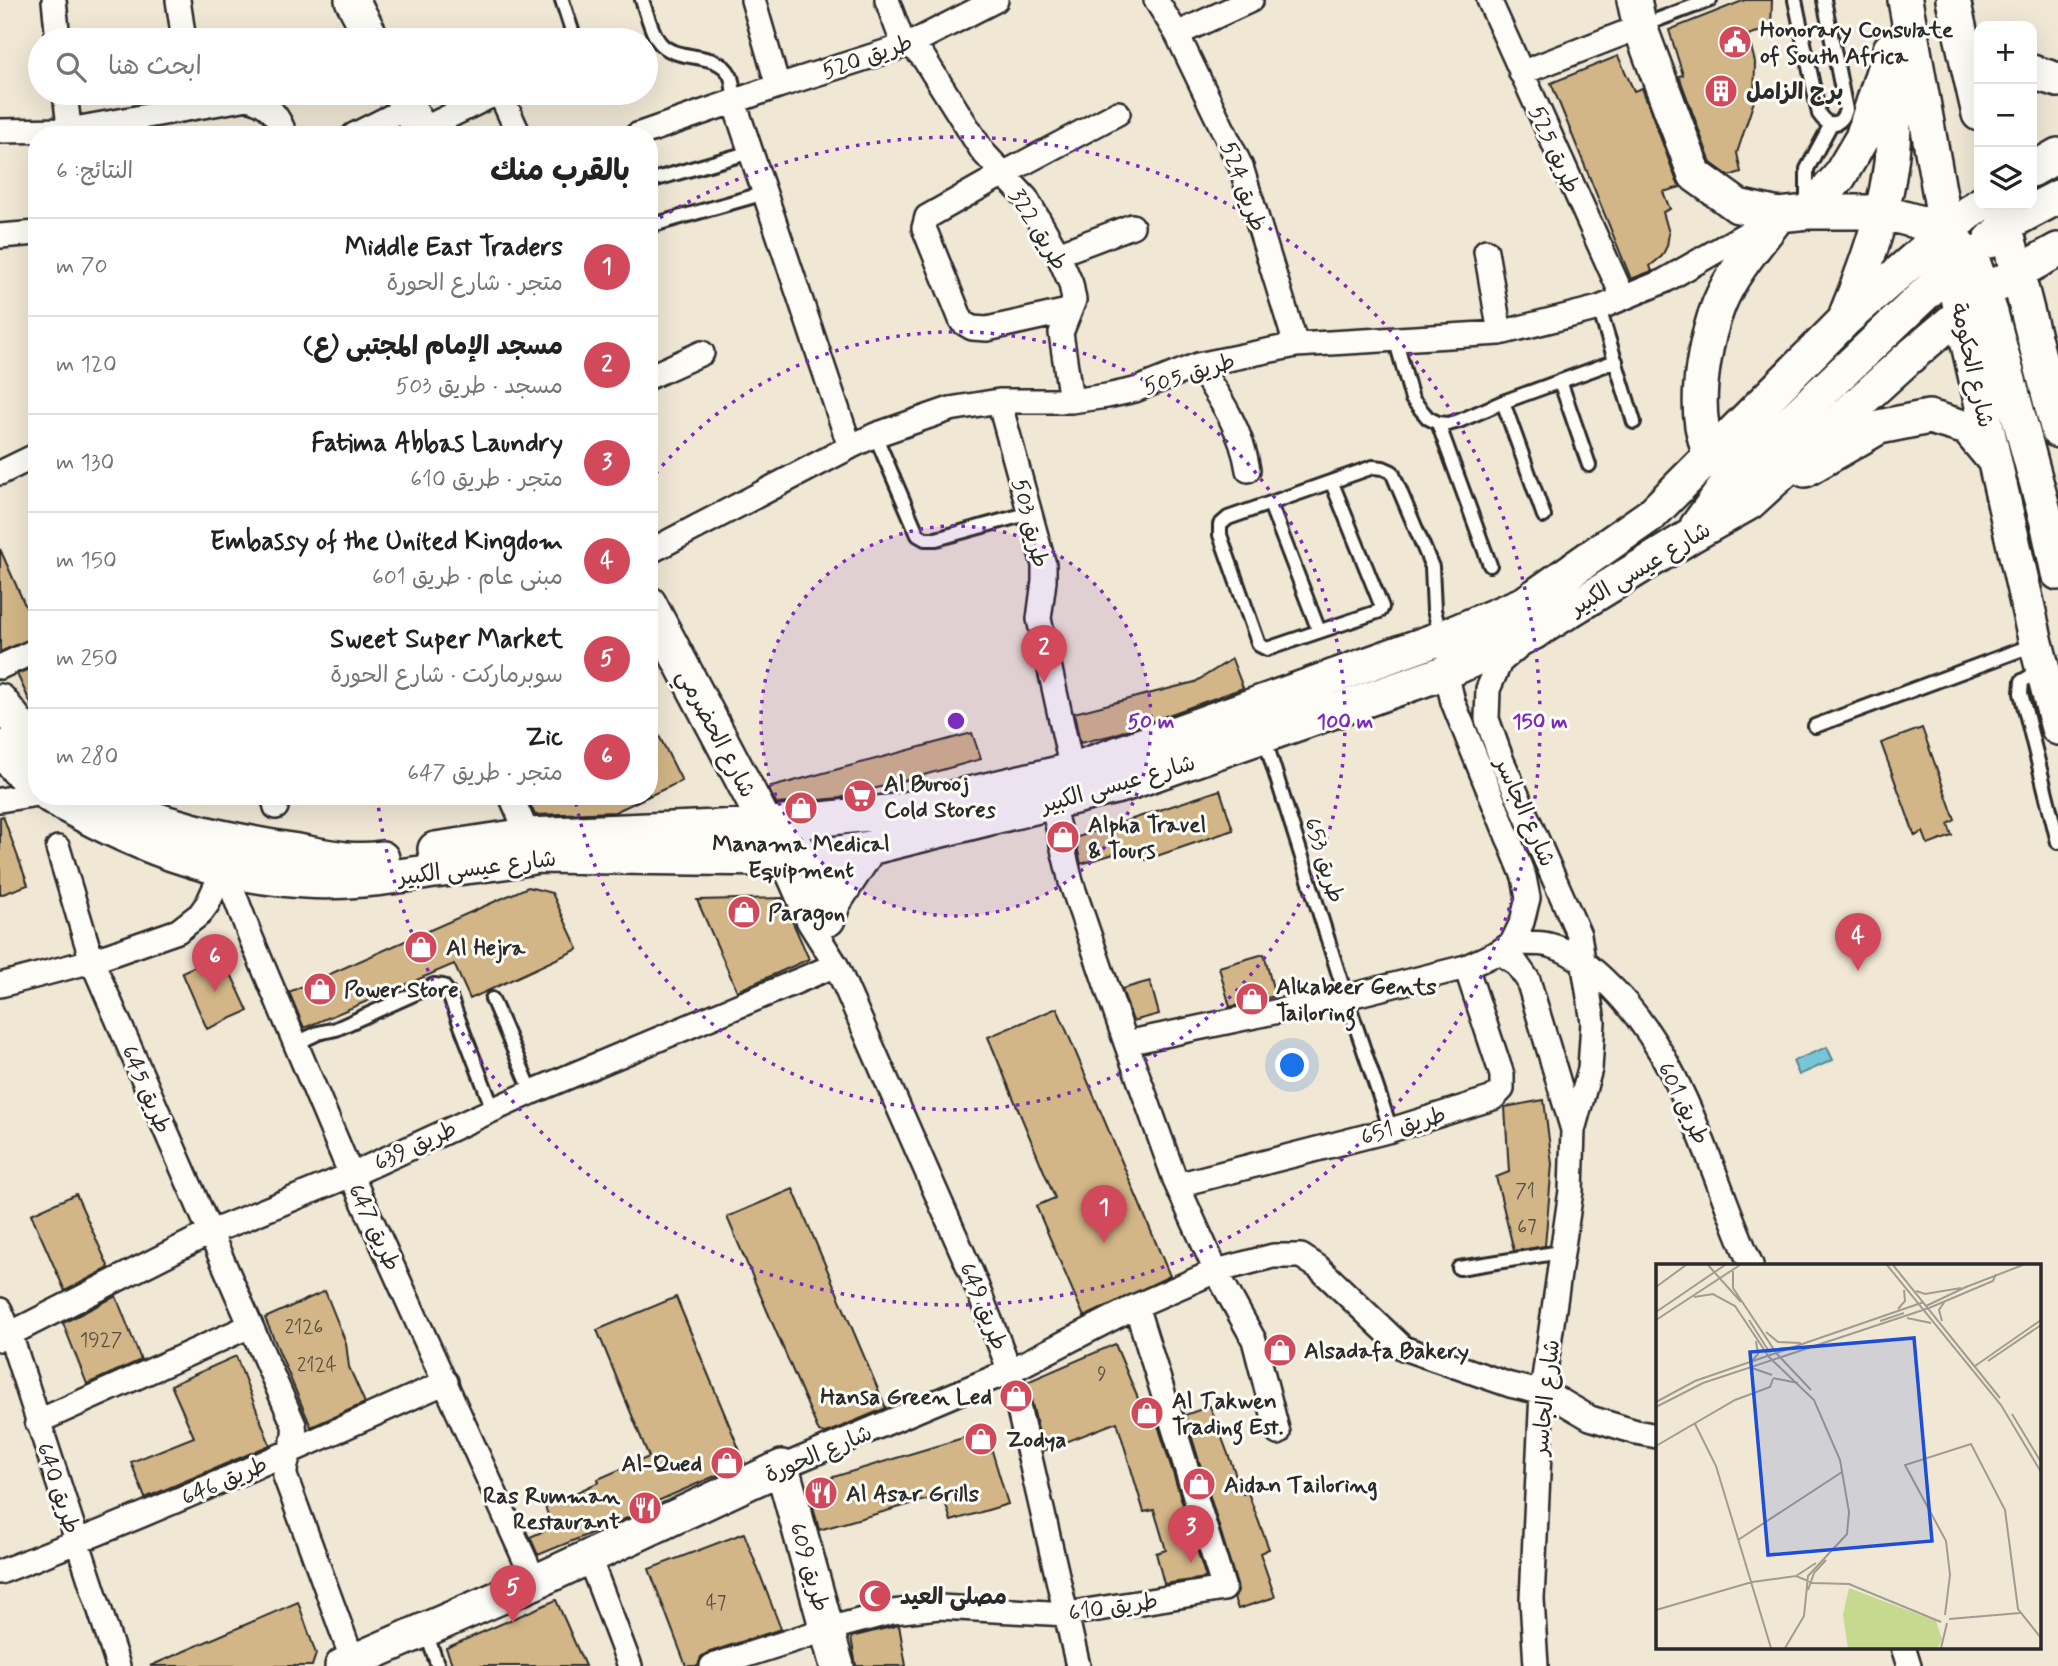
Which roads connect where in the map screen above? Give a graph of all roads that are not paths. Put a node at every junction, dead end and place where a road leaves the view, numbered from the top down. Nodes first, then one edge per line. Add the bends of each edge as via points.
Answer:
1 (54, 0) edge
2 (178, 0) edge
3 (352, 0) edge
4 (562, 0) edge
5 (642, 0) edge
6 (753, 0) edge
7 (887, 0) edge
8 (996, 0) edge
9 (1156, 0) edge
10 (1251, 0) edge
11 (1489, 0) edge
12 (1710, 0) edge
13 (1795, 0) edge
14 (1824, 0) edge
15 (1897, 0) edge
16 (1905, 0) edge
17 (1953, 0) edge
18 (1968, 0) edge
19 (1693, 3) edge
20 (1637, 13) edge
21 (1976, 21) edge
22 (57, 28) edge
23 (182, 28) edge
24 (367, 28) edge
25 (571, 28) edge
26 (653, 28) edge
27 (1177, 34) junction
28 (658, 40) edge
29 (907, 45) junction
30 (1890, 49) junction
31 (1521, 73) junction
32 (2037, 74) edge
33 (2058, 80) edge
34 (778, 86) junction
35 (1974, 92) edge
36 (734, 102) junction
37 (66, 105) edge
38 (183, 105) edge
39 (266, 105) edge
40 (454, 105) edge
41 (505, 105) edge
42 (1118, 113) dead end
43 (413, 116) edge
44 (1831, 124) junction
45 (68, 126) edge
46 (132, 126) edge
47 (281, 126) edge
48 (382, 126) edge
49 (515, 126) edge
50 (658, 128) edge
51 (0, 131) edge
52 (28, 131) edge
53 (751, 152) junction
54 (2058, 155) edge
55 (2037, 167) edge
56 (1003, 174) junction
57 (658, 178) edge
58 (765, 193) junction
59 (2058, 197) edge
60 (2037, 201) edge
61 (1994, 210) edge
62 (1882, 212) junction
63 (1793, 214) junction
64 (658, 224) edge
65 (1132, 226) dead end
66 (28, 234) edge
67 (0, 236) edge
68 (2058, 250) edge
69 (1486, 251) dead end
70 (1058, 254) junction
71 (1964, 271) junction
72 (2018, 272) junction
73 (1623, 298) junction
74 (1599, 308) junction
75 (1069, 311) junction
76 (1844, 321) junction
77 (1500, 333) junction
78 (1395, 338) junction
79 (1296, 345) junction
80 (702, 353) dead end
81 (1616, 361) junction
82 (1198, 365) junction
83 (658, 373) edge
84 (1560, 381) junction
85 (999, 401) junction
86 (1071, 401) junction
87 (1503, 402) junction
88 (1634, 422) dead end
89 (1438, 423) junction
90 (2058, 431) edge
91 (875, 435) junction
92 (850, 447) junction
93 (1710, 457) junction
94 (28, 459) edge
95 (1996, 463) junction
96 (1589, 465) dead end
97 (1248, 470) dead end
98 (0, 473) edge
99 (1332, 483) junction
100 (1749, 503) junction
101 (1270, 504) junction
102 (1030, 513) junction
103 (1544, 516) dead end
104 (1689, 537) junction
105 (658, 547) edge
106 (1490, 565) dead end
107 (2058, 573) edge
108 (658, 621) edge
109 (1482, 621) junction
110 (1319, 631) junction
111 (1533, 633) junction
112 (1441, 638) junction
113 (28, 654) edge
114 (2040, 656) junction
115 (0, 667) edge
116 (1446, 672) junction
117 (0, 701) edge
118 (1815, 726) dead end
119 (2058, 728) edge
120 (28, 737) edge
121 (1264, 737) junction
122 (0, 747) edge
123 (736, 769) junction
124 (1072, 770) junction
125 (28, 779) edge
126 (28, 795) edge
127 (0, 800) edge
128 (1052, 803) junction
129 (65, 805) edge
130 (135, 805) edge
131 (514, 805) edge
132 (777, 824) junction
133 (693, 827) junction
134 (2058, 842) edge
135 (528, 846) junction
136 (58, 848) dead end
137 (870, 848) junction
138 (230, 855) junction
139 (794, 858) junction
140 (828, 919) junction
141 (1506, 947) junction
142 (92, 961) junction
143 (1584, 961) junction
144 (836, 965) junction
145 (1466, 967) junction
146 (0, 985) edge
147 (1346, 997) junction
148 (492, 999) dead end
149 (297, 1043) junction
150 (1126, 1043) junction
151 (532, 1092) junction
152 (493, 1109) junction
153 (1573, 1129) junction
154 (1391, 1130) junction
155 (351, 1175) junction
156 (1177, 1185) junction
157 (209, 1233) junction
158 (1561, 1252) junction
159 (1751, 1264) edge
160 (1459, 1268) dead end
161 (1216, 1270) junction
162 (1136, 1306) junction
163 (0, 1310) edge
164 (250, 1326) junction
165 (5, 1337) edge
166 (1010, 1371) junction
167 (446, 1382) junction
168 (1542, 1392) junction
169 (37, 1422) junction
170 (1278, 1433) dead end
171 (1656, 1436) edge
172 (289, 1452) junction
173 (782, 1467) junction
174 (77, 1542) junction
175 (588, 1555) junction
176 (0, 1572) edge
177 (535, 1582) junction
178 (1067, 1614) junction
179 (425, 1629) junction
180 (828, 1629) junction
181 (1903, 1648) edge
182 (348, 1664) edge
183 (118, 1666) edge
184 (438, 1666) edge
185 (630, 1666) edge
186 (712, 1666) edge
187 (837, 1666) edge
188 (1078, 1666) edge
189 (1536, 1666) edge
190 (1909, 1666) edge

1 - 22 street
2 - 23 street
3 - 24 main road
4 - 25 lane
5 - 26 lane
6 - 34 street
7 - 29 street, طريق 322
8 - 29 street, طريق 520
9 - 27 street, طريق 524
10 - 27 street
11 - 31 street, طريق 525
12 - 19 lane
13 - 44 lane via 1819,114
14 - 44 lane via 1846,110 1838,123
15 - 30 main road
16 - 71 main road, شارع الحكومة
17 - 35 main road
18 - 21 main road
19 - 20 lane
20 - 31 street
20 - 63 main road via 1695,175 1738,206
27 - 79 street, طريق 524 via 1241,167
28 - 36 lane via 672,53 723,66 731,76
29 - 34 street, طريق 520
29 - 56 street, طريق 322 via 923,57 972,136
30 - 62 main road via 1894,115
30 - 63 main road via 1862,138 1839,177
31 - 73 street, طريق 525
32 - 33 main road
34 - 36 street, طريق 520
36 - 50 street, طريق 520
36 - 53 street
37 - 45 street
38 - 46 street
39 - 47 street
40 - 43 street
41 - 49 street
42 - 56 street
43 - 48 street
44 - 63 lane via 1807,169 1805,191
51 - 52 street
53 - 57 lane
53 - 58 street
54 - 55 main road
56 - 70 street, طريق 322 via 1026,198
56 - 75 street via 925,223 962,322 972,328 987,328
58 - 64 lane
58 - 92 street
59 - 60 main road
61 - 71 main road, شارع عيسى الكبير
61 - 71 main road via 1980,252
61 - 72 main road
62 - 63 main road
62 - 71 main road
62 - 76 main road via 1871,255
63 - 73 street, طريق 505
63 - 93 main road via 1742,290
65 - 70 street
66 - 67 street
68 - 72 main road, شارع عيسى الكبير
69 - 77 street
70 - 75 street, طريق 322 via 1074,292
71 - 72 main road, شارع عيسى الكبير
71 - 76 main road, شارع عيسى الكبير
71 - 95 main road, شارع الحكومة
71 - 100 main road, شارع عيسى الكبير via 1907,359
71 - 104 main road via 1734,475
71 - 107 main road via 2048,526
72 - 90 main road
73 - 74 street, طريق 505
74 - 77 street, طريق 505
74 - 81 lane
75 - 86 street, طريق 322 via 1060,333
76 - 93 main road, شارع عيسى الكبير
77 - 78 street, طريق 505
78 - 79 street, طريق 505
78 - 89 lane via 1412,399
79 - 82 street, طريق 505
80 - 83 street
81 - 84 lane
81 - 88 lane
82 - 86 street, طريق 505 via 1135,390
82 - 97 street via 1229,411
84 - 87 lane
84 - 96 lane
85 - 86 street, طريق 505
85 - 91 street, طريق 505 via 950,408
85 - 102 street, طريق 503
87 - 89 lane via 1459,421
87 - 103 lane
89 - 106 lane
91 - 92 street, طريق 505
91 - 102 lane via 918,536 936,539
92 - 105 street, طريق 505
93 - 109 main road, شارع عيسى الكبير via 1652,514 1525,603
94 - 98 street
95 - 100 main road via 1967,428 1929,417 1879,427
95 - 114 main road, شارع الحكومة
99 - 101 lane
99 - 110 lane via 1382,607
99 - 112 lane via 1373,467 1392,472 1432,568
100 - 104 main road, شارع عيسى الكبير
101 - 110 lane
101 - 110 lane via 1220,525 1259,645 1267,649
102 - 124 street, طريق 503 via 1044,565 1039,620
104 - 111 main road, شارع عيسى الكبير
108 - 123 main road, شارع الحضرمي
109 - 112 main road, شارع عيسى الكبير
109 - 116 street via 1455,643
111 - 116 main road, شارع عيسى الكبير
111 - 143 street, شارع الجاسر via 1500,662 1489,689 1487,719 1566,902
112 - 124 main road, شارع عيسى الكبير
113 - 115 street
114 - 118 lane
114 - 119 main road, شارع الحكومة
114 - 134 lane via 2022,681 2021,693
116 - 121 main road, شارع عيسى الكبير
116 - 141 street, شارع الجاسر via 1453,702 1524,877 1528,898 1522,922
117 - 120 main road
121 - 128 main road, شارع عيسى الكبير via 1123,785
121 - 147 lane, طريق 653
122 - 125 main road
123 - 132 main road, شارع الحضرمي
123 - 133 main road via 725,798
124 - 132 main road, شارع عيسى الكبير via 897,811
126 - 127 street
128 - 137 main road, شارع عيسى الكبير
128 - 150 street via 1071,882
129 - 138 main road, شارع عيسى الكبير via 162,851
130 - 138 main road, شارع عيسى الكبير
131 - 135 street
132 - 133 main road, شارع عيسى الكبير
132 - 139 street, طريق 649
133 - 135 main road, شارع عيسى الكبير
135 - 138 main road, شارع عيسى الكبير via 358,862
135 - 139 main road, شارع عيسى الكبير via 549,856
136 - 142 street, طريق 645
137 - 139 main road, شارع عيسى الكبير
137 - 140 main road
138 - 142 street via 208,903 190,923
138 - 149 street, طريق 647 via 251,938
139 - 140 street, طريق 649
139 - 144 street, طريق 649 via 792,888
140 - 144 street, طريق 649
141 - 143 street via 1550,945
141 - 145 street
141 - 153 street via 1528,980
142 - 146 street
142 - 157 street, طريق 645
143 - 153 street, شارع الجاسر via 1593,1022 1590,1069
143 - 159 street, طريق 601 via 1643,1023 1661,1055 1706,1146
144 - 151 street, طريق 639
144 - 166 street, طريق 649
145 - 147 street
145 - 154 street, طريق 651 via 1502,1075 1502,1089 1493,1098
147 - 150 street
147 - 154 lane, طريق 653
148 - 151 lane
149 - 152 lane via 434,985 443,986
149 - 155 street, طريق 647
150 - 156 street
151 - 152 street, طريق 639
152 - 155 street, طريق 639
153 - 158 street, شارع الجاسر via 1571,1191
154 - 156 street, طريق 651
155 - 157 street, طريق 639
155 - 167 street, طريق 647
156 - 161 street
157 - 164 street, طريق 645
157 - 165 street, طريق 639
158 - 160 lane
158 - 168 street, شارع الجاسر
161 - 162 street, شارع الحورة
161 - 168 street via 1273,1256 1301,1256 1403,1348
161 - 170 street via 1254,1340
162 - 166 street, شارع الحورة
162 - 178 street, طريق 610 via 1224,1589
163 - 165 street, طريق 640
164 - 169 street
164 - 172 street, طريق 645 via 294,1425
165 - 169 street, طريق 640
166 - 173 street, شارع الحورة
166 - 178 street, طريق 649
167 - 172 street, طريق 646
167 - 177 street, طريق 647
168 - 171 street via 1590,1418
168 - 189 street, شارع الجاسر via 1532,1599
169 - 174 street, طريق 640
172 - 174 street, طريق 646
172 - 182 street, طريق 645 via 285,1476
173 - 175 main road, شارع الحورة
173 - 180 main road, طريق 609
174 - 176 street, طريق 646
174 - 183 street, طريق 640
175 - 177 main road, شارع الحورة
175 - 185 street
177 - 179 main road, شارع الحورة
178 - 180 street, طريق 610 via 927,1608
178 - 188 street, طريق 649
179 - 182 main road, شارع الحورة
179 - 184 lane
180 - 186 street, طريق 610
180 - 187 main road, طريق 609
181 - 190 street

